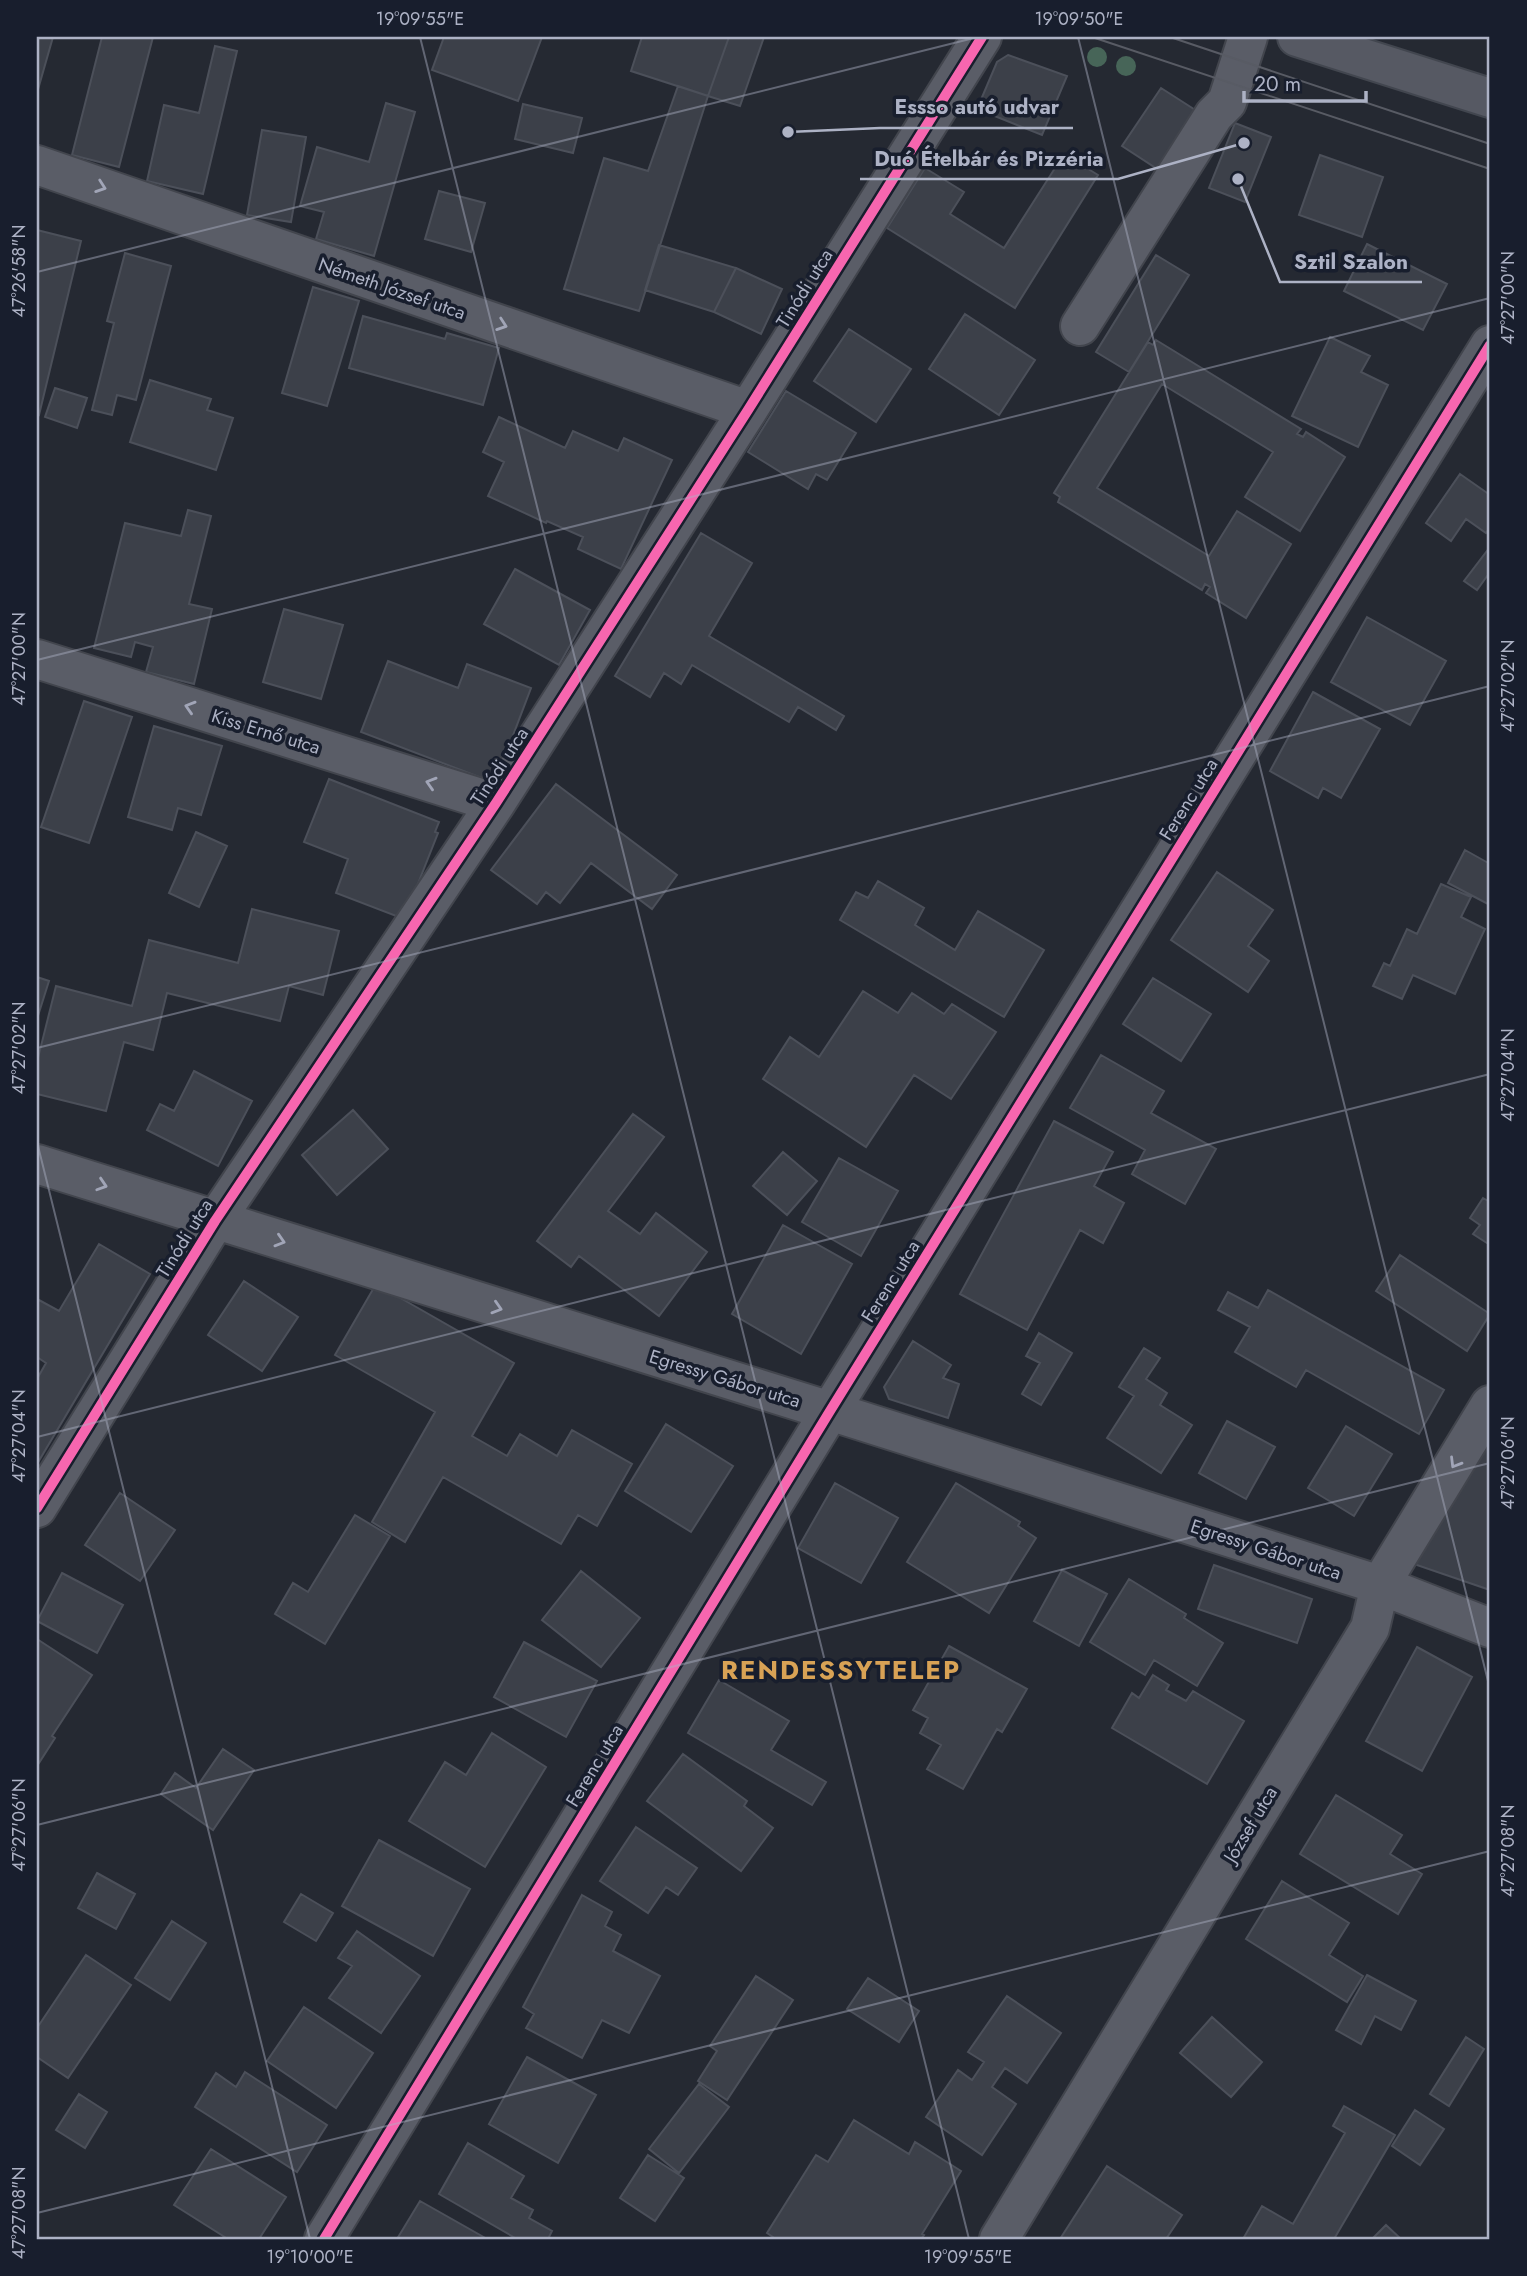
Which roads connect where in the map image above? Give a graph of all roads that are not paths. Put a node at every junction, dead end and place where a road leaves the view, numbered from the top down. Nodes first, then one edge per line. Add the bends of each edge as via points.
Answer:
1 (982, 37) edge
2 (1248, 37) edge
3 (1297, 37) edge
4 (1490, 98) edge
5 (37, 165) edge
6 (1080, 326) dead end
7 (1490, 345) edge
8 (748, 410) junction
9 (37, 659) edge
10 (496, 803) junction
11 (37, 1164) edge
12 (215, 1221) junction
13 (1490, 1405) edge
14 (830, 1411) junction
15 (37, 1508) edge
16 (1380, 1585) junction
17 (1490, 1628) edge
18 (324, 2239) edge
19 (999, 2239) edge

1 - 8 street, Tinódi utca
2 - 6 street via 1227,102 1214,115
3 - 4 main road
5 -> 8 street, Németh József utca
7 - 14 street, Ferenc utca
8 - 10 street, Tinódi utca
10 -> 9 street, Kiss Ernő utca
10 - 12 street, Tinódi utca
11 -> 12 street, Egressy Gábor utca
12 -> 14 street, Egressy Gábor utca
12 - 15 street, Tinódi utca
13 -> 16 street, József utca
14 - 16 street, Egressy Gábor utca
14 - 18 street, Ferenc utca
16 - 17 street, Egressy Gábor utca
16 - 19 street, József utca via 1370,1628

